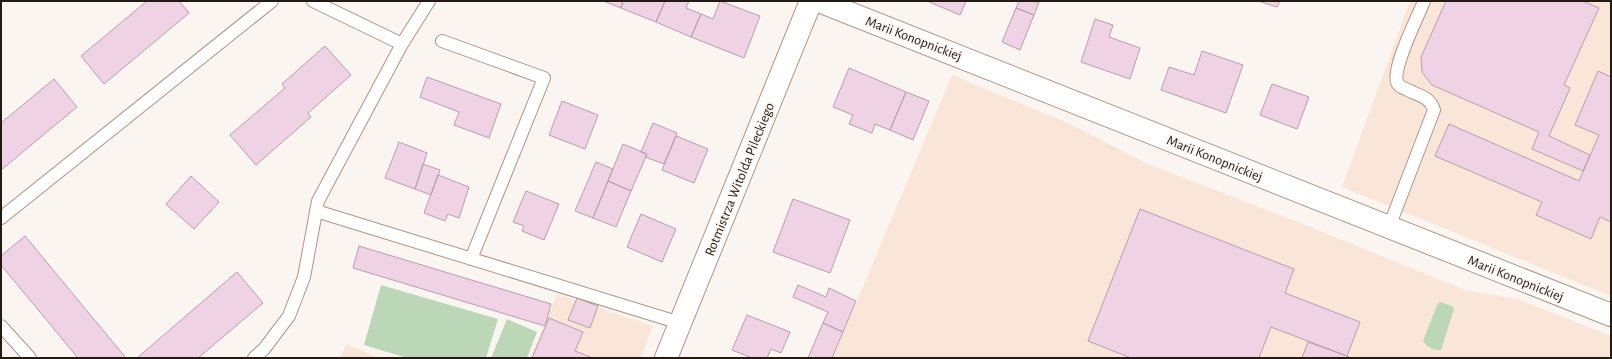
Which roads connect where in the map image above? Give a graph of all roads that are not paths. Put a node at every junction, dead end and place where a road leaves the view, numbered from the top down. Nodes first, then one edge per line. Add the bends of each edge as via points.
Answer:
1 (272, 1) edge
2 (313, 1) edge
3 (429, 1) edge
4 (811, 1) edge
5 (819, 1) edge
6 (1424, 1) edge
7 (442, 41) dead end
8 (402, 44) junction
9 (316, 211) junction
10 (1, 218) edge
11 (1389, 227) junction
12 (471, 259) junction
13 (1611, 315) edge
14 (680, 323) junction
15 (1, 326) edge
16 (30, 358) edge
17 (254, 358) edge
18 (666, 358) edge

1 - 10 lane
2 - 8 lane
3 - 8 lane
4 - 14 street, Rotmistrza Witolda Pileckiego
5 - 11 street, Marii Konopnickiej
6 - 11 lane via 1400,59 1397,82 1400,86 1428,99 1434,110
7 - 12 lane via 544,78
8 - 9 lane via 318,201
9 - 12 lane
9 - 17 lane via 304,277 289,316
11 - 13 street, Marii Konopnickiej
12 - 14 lane
14 - 18 street, Rotmistrza Witolda Pileckiego
15 - 16 lane

